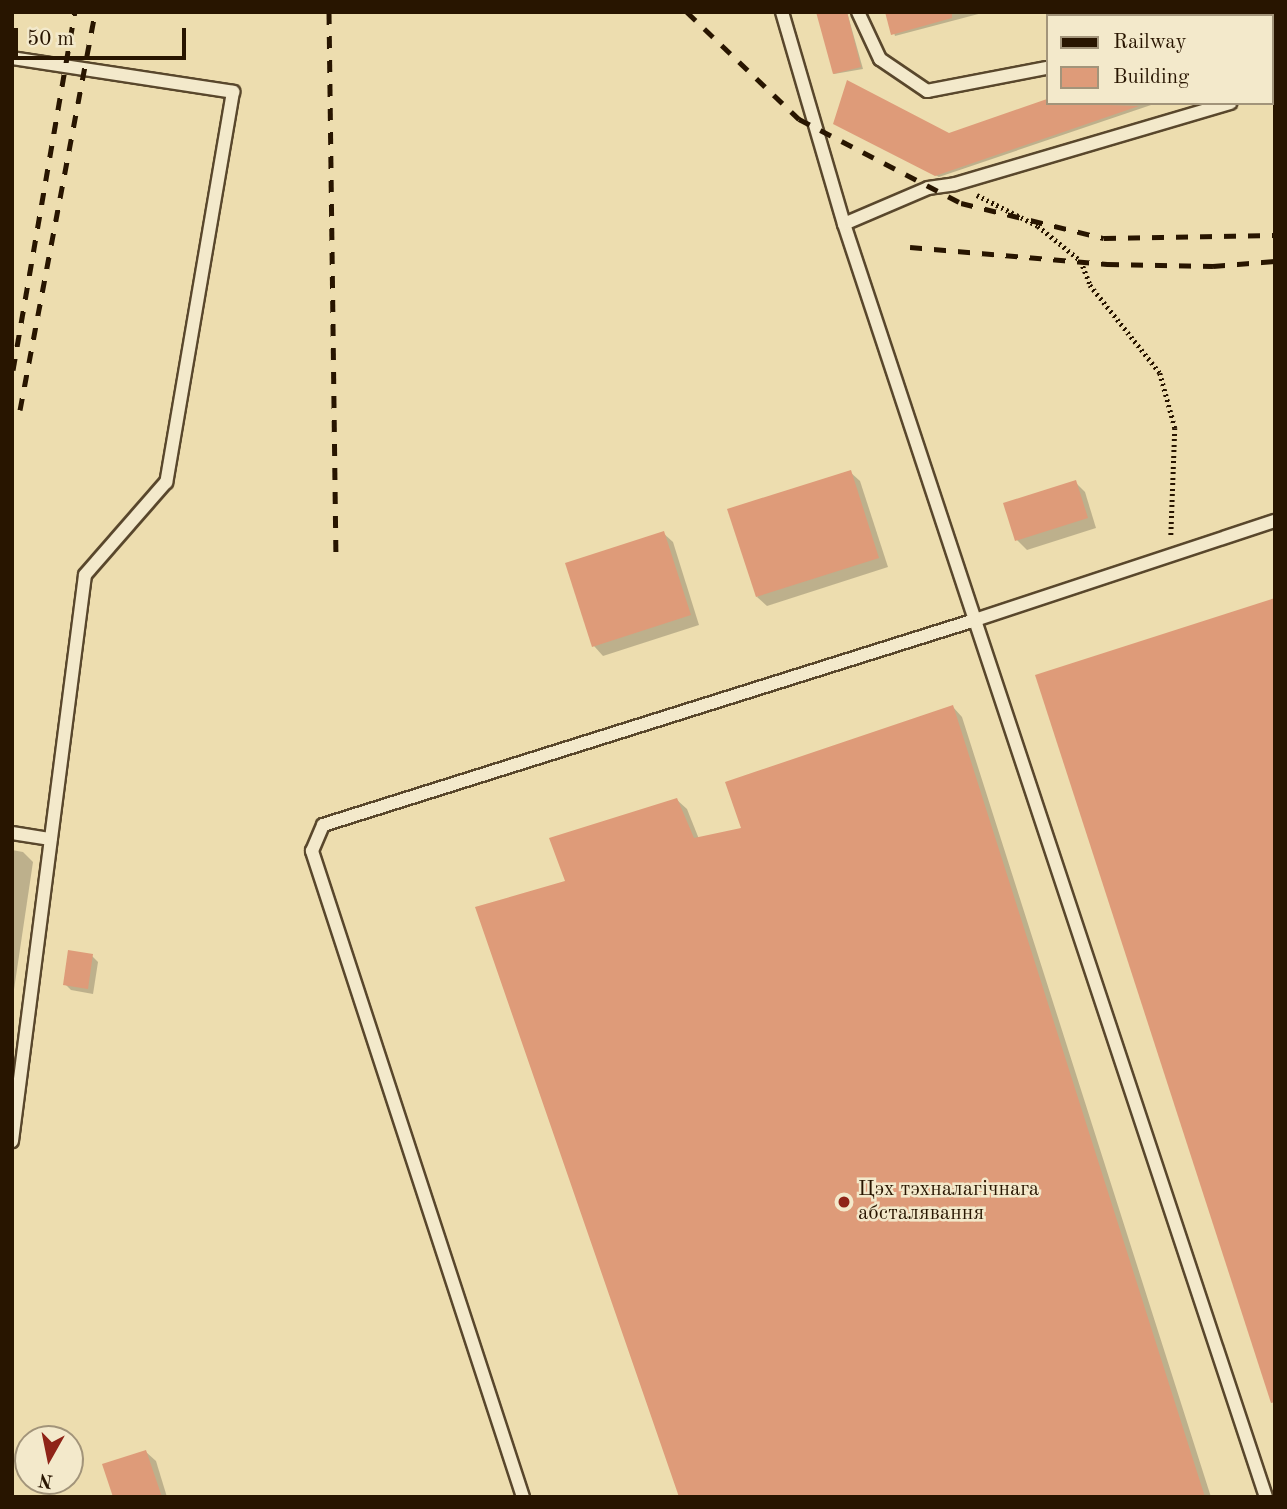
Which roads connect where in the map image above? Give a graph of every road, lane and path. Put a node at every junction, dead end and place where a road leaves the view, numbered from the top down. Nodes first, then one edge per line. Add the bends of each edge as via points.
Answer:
1 (782, 12) edge
2 (858, 12) edge
3 (12, 58) edge
4 (1046, 68) edge
5 (1223, 105) edge
6 (956, 184) junction
7 (844, 224) junction
8 (1275, 521) edge
9 (1170, 556) junction
10 (975, 620) junction
11 (12, 833) edge
12 (51, 839) junction
13 (13, 1132) edge
14 (12, 1141) edge
15 (523, 1497) edge
16 (1266, 1497) edge

1 - 7 lane
2 - 4 lane via 880,59 927,90
3 - 12 lane via 233,92 166,482 85,575
5 - 6 lane
6 - 7 lane via 928,188
6 - 9 path via 1038,226 1081,261 1090,285 1160,373 1175,428
7 - 10 lane
8 - 9 lane
9 - 10 lane
10 - 15 lane via 323,825 312,851
10 - 16 lane
11 - 12 lane
12 - 13 lane
13 - 14 lane

